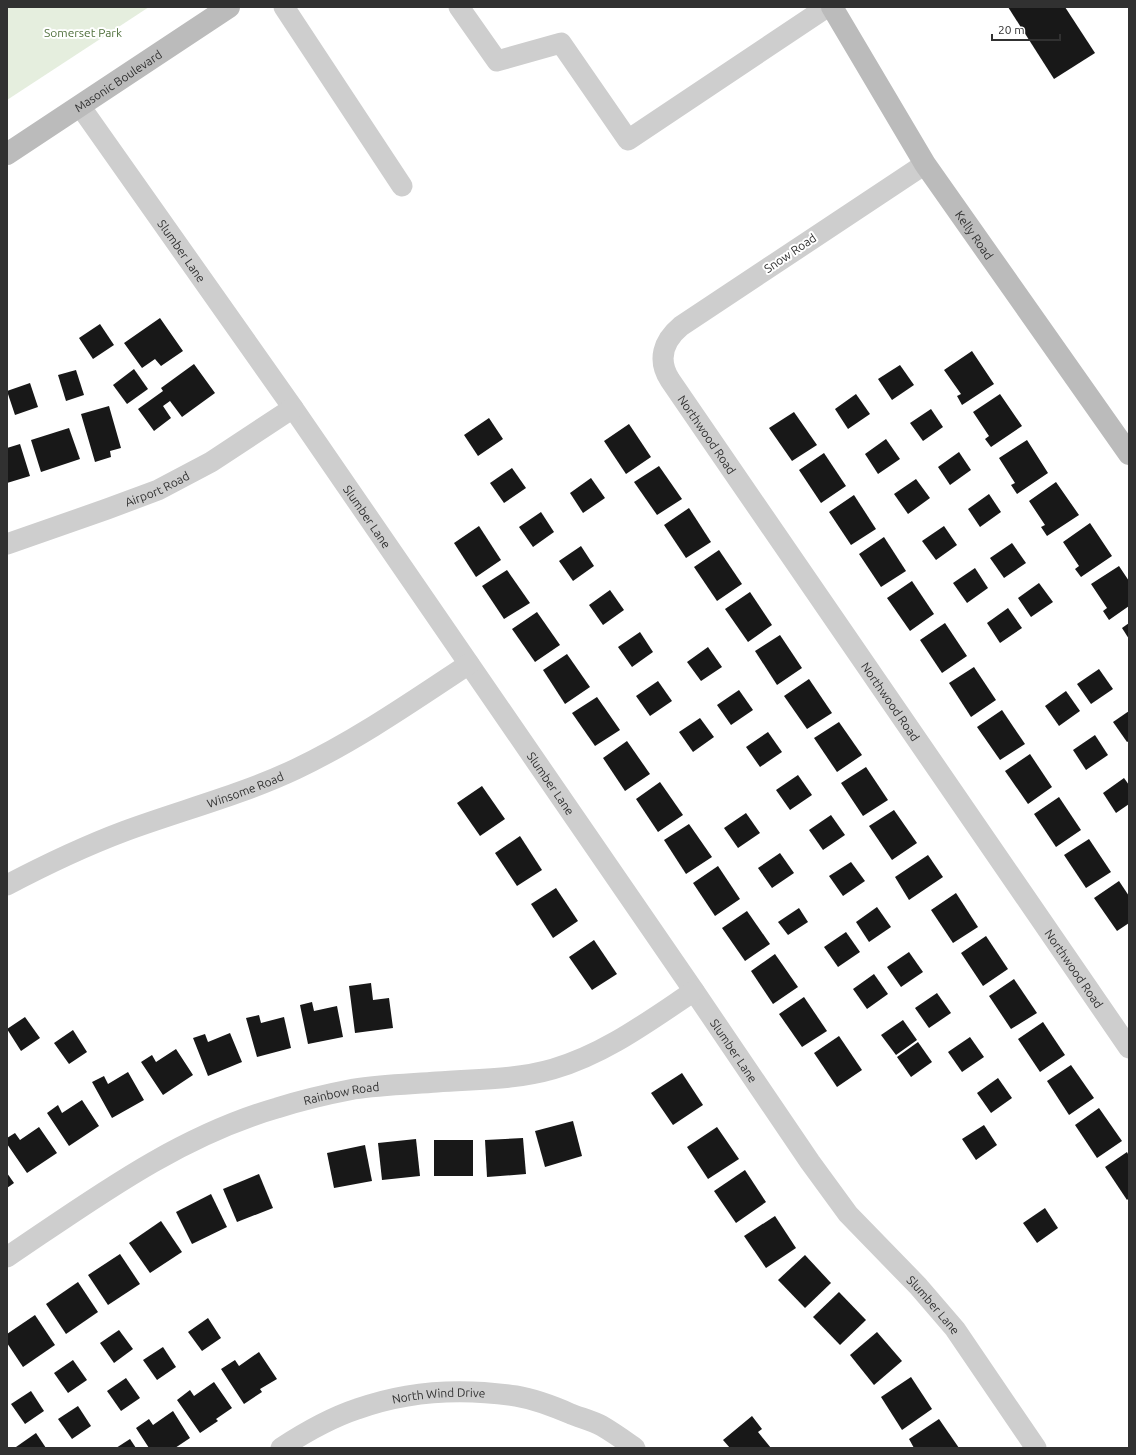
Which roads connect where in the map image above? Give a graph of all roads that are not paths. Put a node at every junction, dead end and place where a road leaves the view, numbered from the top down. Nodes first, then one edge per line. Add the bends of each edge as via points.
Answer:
1 (229, 7) edge
2 (284, 7) edge
3 (459, 7) edge
4 (827, 7) edge
5 (832, 7) edge
6 (80, 106) junction
7 (7, 154) edge
8 (925, 164) junction
9 (402, 186) dead end
10 (664, 351) joint
11 (293, 408) junction
12 (1129, 454) edge
13 (7, 544) edge
14 (469, 664) junction
15 (7, 885) edge
16 (694, 991) junction
17 (1129, 1048) edge
18 (7, 1257) edge
19 (281, 1448) edge
20 (636, 1448) edge
21 (1036, 1448) edge

1 - 6 street, Masonic Boulevard
2 - 9 street
3 - 4 street via 497,61 561,43 628,140
5 - 8 street, Kelly Road
6 - 7 street, Masonic Boulevard
6 - 11 street, Slumber Lane
8 - 10 street, Snow Road via 680,326 672,333
8 - 12 street, Kelly Road
10 - 17 street, Northwood Road via 665,370 670,380
11 - 13 street, Airport Road via 212,462 158,490
11 - 14 street, Slumber Lane
14 - 15 street, Winsome Road via 346,743 296,769 243,792 125,831 48,864
14 - 16 street, Slumber Lane
16 - 18 street, Rainbow Road via 620,1040 587,1057 553,1069 520,1076 355,1089 276,1108 233,1123 187,1142 126,1177
16 - 21 street, Slumber Lane via 848,1214 918,1286 955,1329
19 - 20 street, North Wind Drive via 326,1422 356,1409 396,1398 434,1393 477,1392 518,1396 560,1409 602,1426

